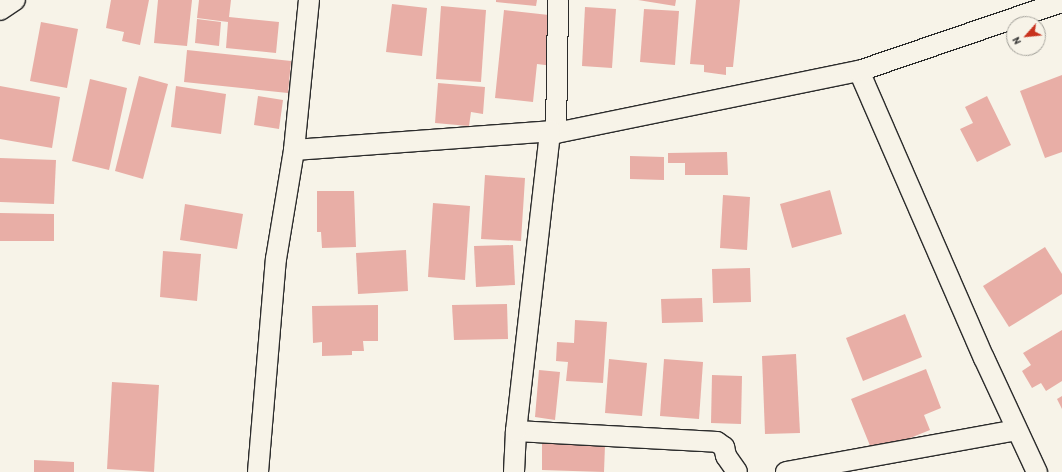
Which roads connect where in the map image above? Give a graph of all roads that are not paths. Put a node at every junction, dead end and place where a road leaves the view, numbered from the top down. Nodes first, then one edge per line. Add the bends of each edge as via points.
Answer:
1 (15, 0) edge
2 (309, 0) edge
3 (558, 0) edge
4 (1062, 2) edge
5 (0, 10) edge
6 (859, 71) junction
7 (553, 132) junction
8 (294, 150) junction
9 (1016, 430) junction
10 (516, 431) junction
11 (258, 472) edge
12 (514, 472) edge
13 (737, 472) edge
14 (786, 472) edge
15 (1037, 472) edge

1 - 5 street
2 - 8 street
3 - 7 street
4 - 6 street
6 - 7 street
6 - 9 street
7 - 8 street
7 - 10 street
8 - 11 street via 276,259
9 - 14 street
9 - 15 street
10 - 12 street
10 - 13 street via 717,442 724,447 726,456

